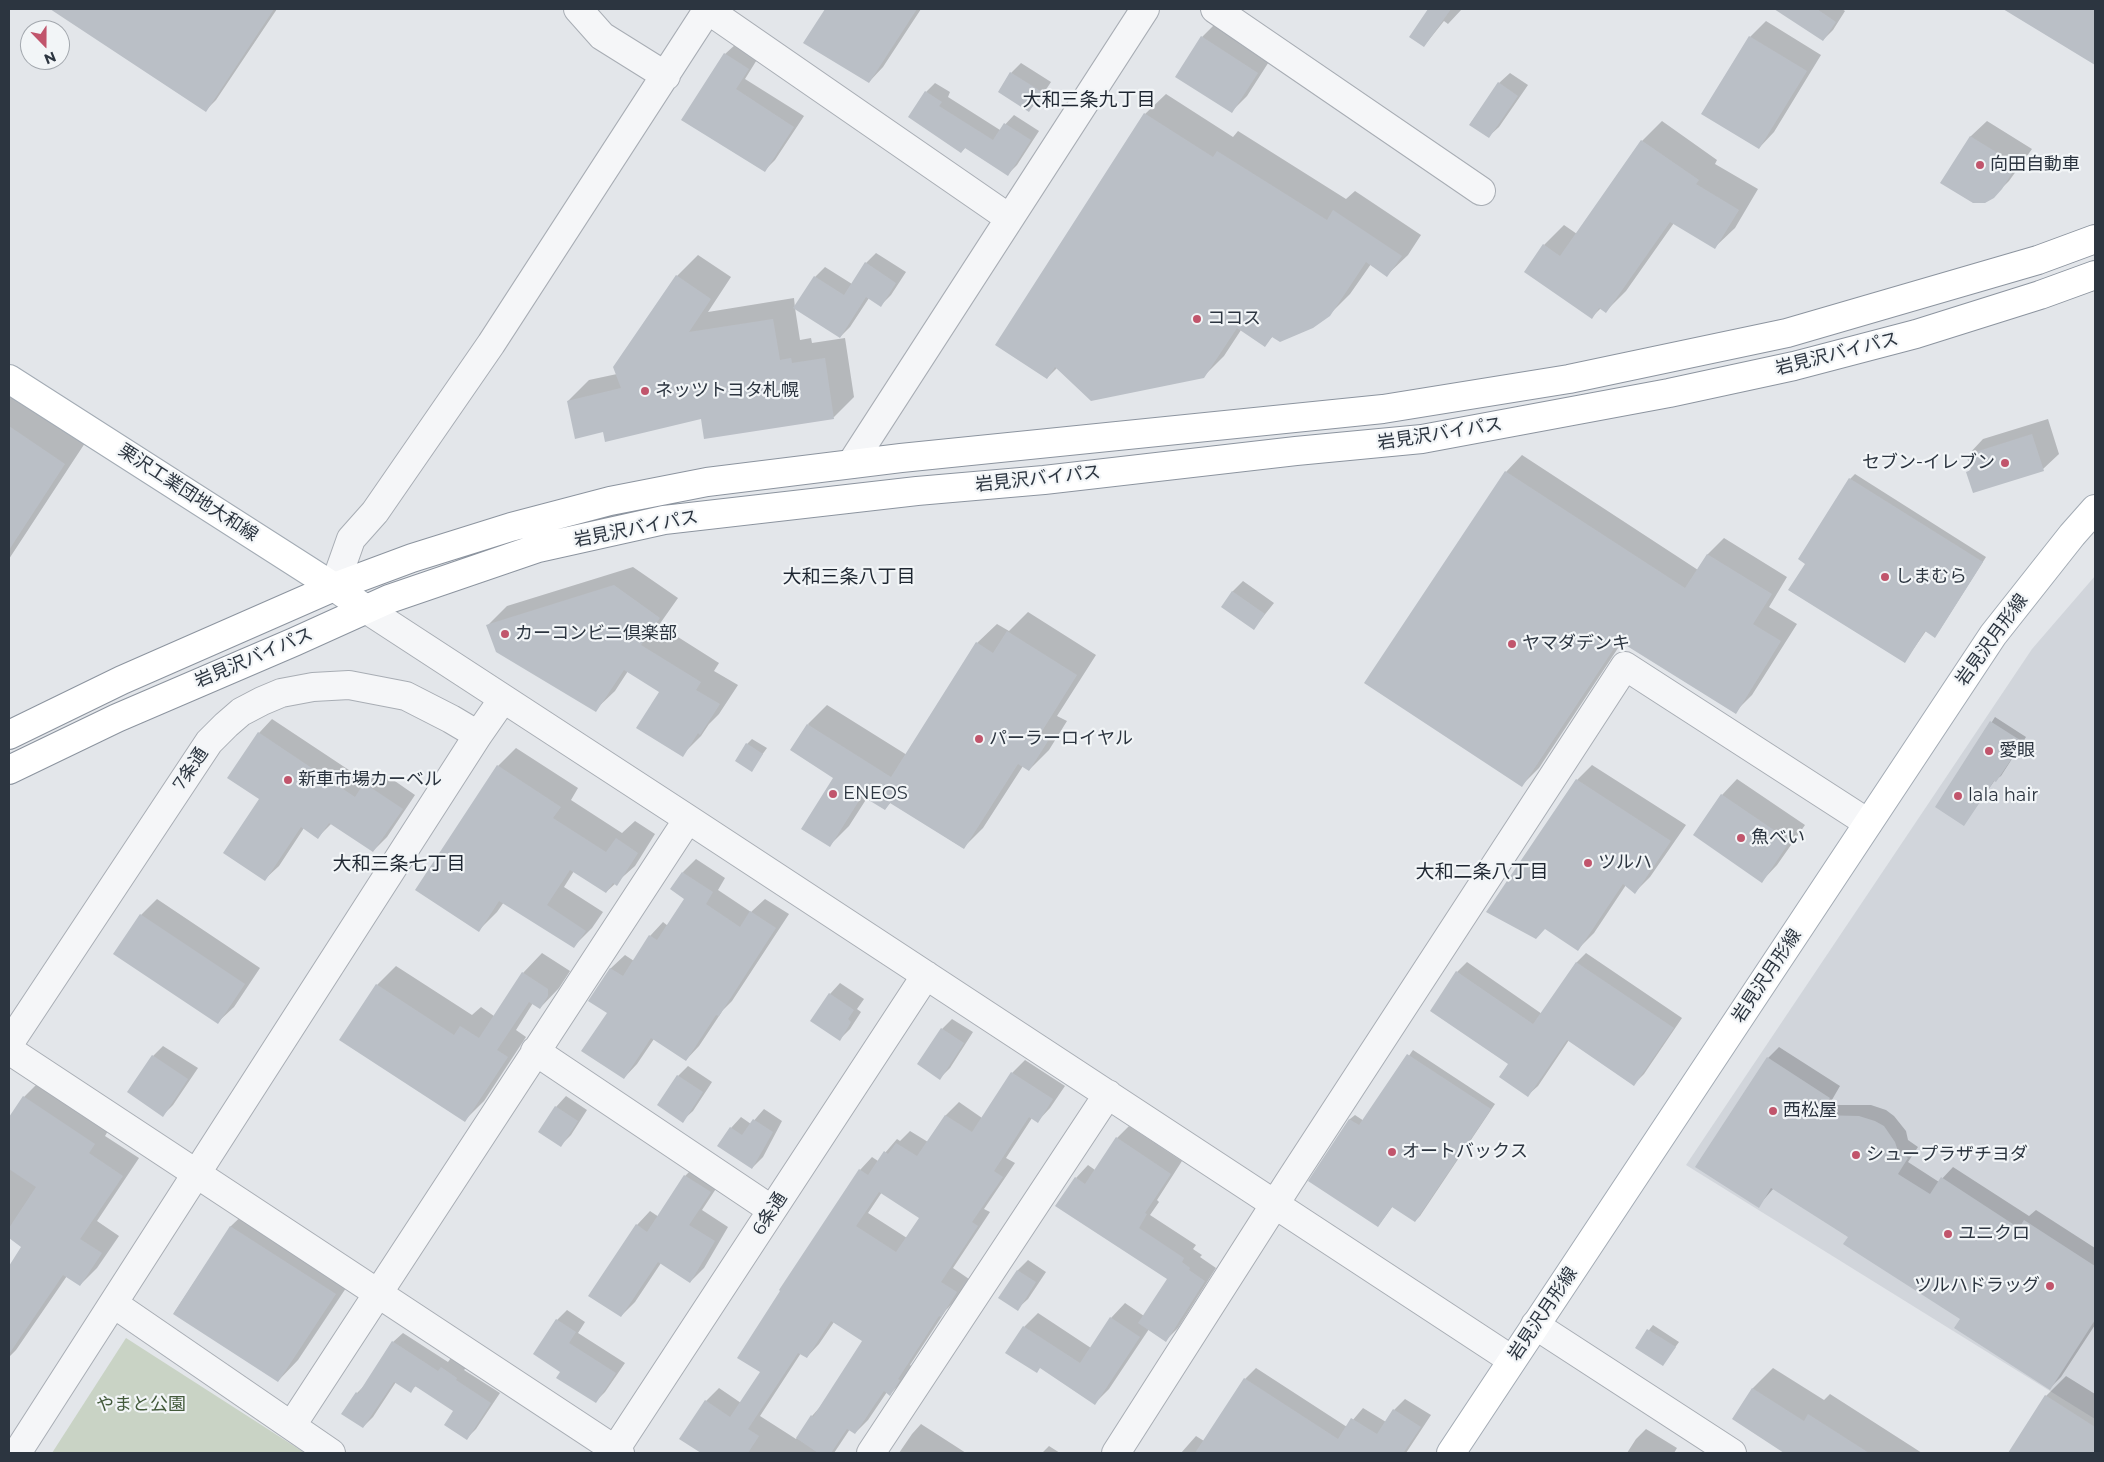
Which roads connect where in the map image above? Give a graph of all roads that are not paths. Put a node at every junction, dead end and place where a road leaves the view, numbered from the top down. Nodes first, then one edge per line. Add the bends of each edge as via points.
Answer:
1 (578, 9) edge
2 (708, 9) edge
3 (1145, 9) edge
4 (1215, 9) edge
5 (666, 76) junction
6 (1481, 191) dead end
7 (1009, 218) junction
8 (2095, 239) edge
9 (2095, 275) edge
10 (9, 379) edge
11 (851, 464) junction
12 (2095, 509) edge
13 (334, 586) junction
14 (366, 609) junction
15 (504, 699) junction
16 (9, 735) edge
17 (478, 735) junction
18 (9, 770) edge
19 (688, 819) junction
20 (1868, 823) junction
21 (926, 975) junction
22 (9, 1044) edge
23 (9, 1050) edge
24 (535, 1051) junction
25 (1108, 1094) junction
26 (197, 1175) junction
27 (1275, 1204) junction
28 (772, 1210) junction
29 (377, 1292) junction
30 (114, 1304) junction
31 (1535, 1325) junction
32 (1512, 1360) junction
33 (292, 1425) junction
34 (616, 1452) edge
35 (17, 1453) edge
36 (331, 1453) edge
37 (871, 1453) edge
38 (1116, 1453) edge
39 (1451, 1453) edge
40 (1732, 1453) edge

1 - 5 street via 602,36
2 - 5 street
2 - 7 street
3 - 7 street
4 - 6 street
5 - 13 street via 486,352 375,512 351,539
7 - 11 street
8 - 11 main road, 岩見沢バイパス via 2038,260 1787,333 1569,379 1383,409
9 - 14 main road, 岩見沢バイパス via 1916,334 1794,366 1669,393 1422,439 664,520 538,548
10 - 13 main road, 栗沢工業団地大和線
11 - 13 main road, 岩見沢バイパス via 706,482 610,501 511,527
12 - 20 main road, 岩見沢月形線 via 1993,635
13 - 14 main road, 栗沢工業団地大和線
13 - 16 main road, 岩見沢バイパス via 122,680
14 - 15 street
14 - 18 main road, 岩見沢バイパス via 117,718
15 - 17 street
15 - 19 street
17 - 22 street, 7条通 via 406,696 349,685 281,693 241,712 209,742
17 - 26 street
19 - 21 street
19 - 24 street
20 - 27 street via 1625,666
20 - 31 main road, 岩見沢月形線
21 - 25 street
21 - 28 street, 6条通
23 - 26 street
24 - 28 street
24 - 29 street
25 - 27 street
25 - 37 street
26 - 29 street
26 - 30 street
27 - 32 street
27 - 38 street
28 - 34 street, 6条通
29 - 33 street
29 - 34 street
30 - 33 street
30 - 35 street
31 - 32 main road, 岩見沢月形線
31 - 40 street
32 - 39 main road, 岩見沢月形線
33 - 36 street

